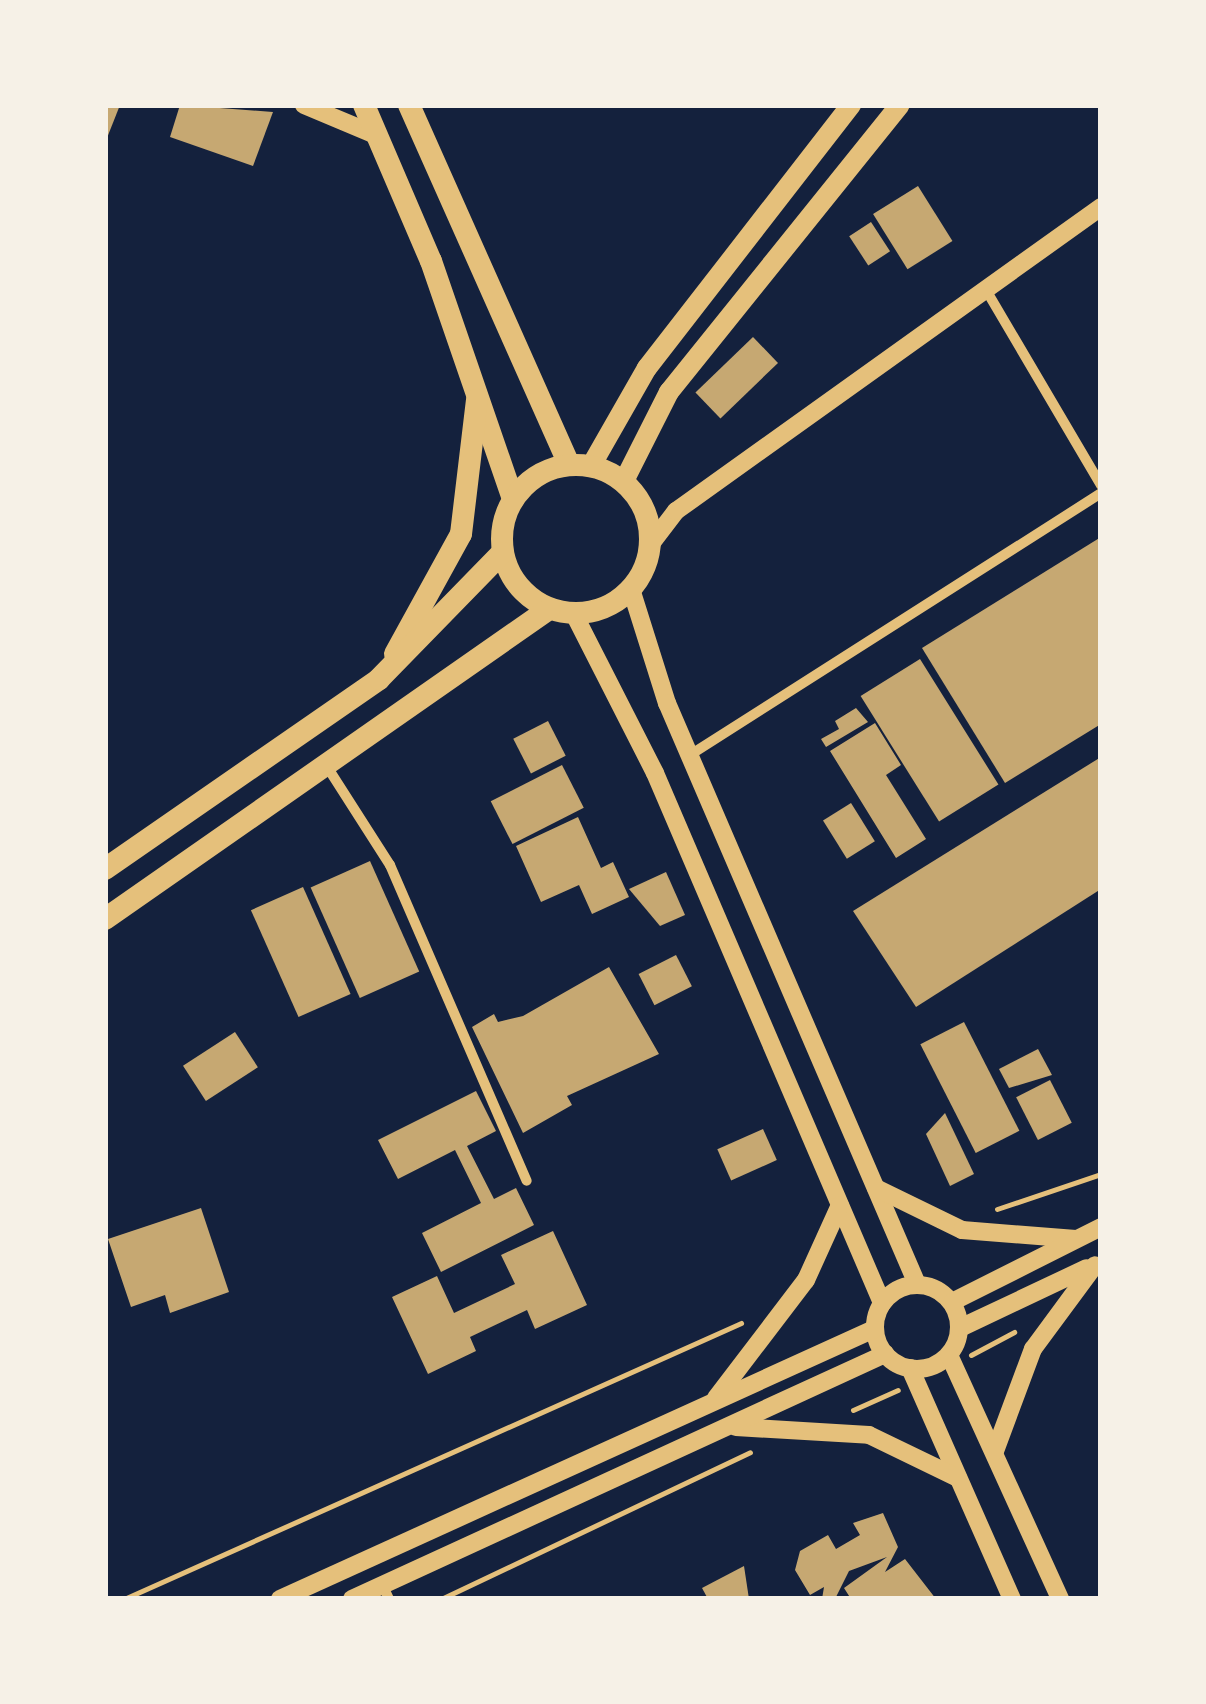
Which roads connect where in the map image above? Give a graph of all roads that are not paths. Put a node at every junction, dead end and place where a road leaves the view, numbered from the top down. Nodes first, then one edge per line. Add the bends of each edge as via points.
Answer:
1 (304, 105) edge
2 (364, 105) edge
3 (408, 105) edge
4 (851, 105) edge
5 (900, 105) edge
6 (378, 136) junction
7 (1101, 207) edge
8 (989, 296) junction
9 (478, 385) junction
10 (580, 465) junction
11 (624, 481) junction
12 (1101, 485) edge
13 (1101, 493) edge
14 (512, 498) junction
15 (650, 545) junction
16 (502, 553) junction
17 (632, 589) junction
18 (549, 609) junction
19 (574, 614) junction
20 (379, 678) junction
21 (690, 755) junction
22 (326, 764) junction
23 (106, 867) edge
24 (105, 919) edge
25 (528, 1181) dead end
26 (876, 1188) junction
27 (840, 1206) junction
28 (1101, 1227) edge
29 (1076, 1240) junction
30 (1098, 1263) edge
31 (916, 1284) junction
32 (952, 1302) junction
33 (882, 1303) junction
34 (960, 1328) junction
35 (874, 1329) junction
36 (885, 1354) junction
37 (949, 1355) junction
38 (910, 1368) junction
39 (712, 1403) junction
40 (729, 1426) junction
41 (995, 1451) junction
42 (959, 1478) junction
43 (386, 1592) edge
44 (280, 1599) edge
45 (352, 1599) edge
46 (1012, 1599) edge
47 (1060, 1599) edge

1 - 6 street
2 - 6 main road
3 - 10 main road
4 - 10 main road
5 - 11 main road via 670,392
6 - 9 main road
7 - 8 street
8 - 12 street
8 - 15 street via 676,511
9 - 14 main road
9 - 20 main road via 461,534
10 - 11 main road
10 - 14 main road
11 - 15 main road via 645,510
13 - 21 street
14 - 16 main road
15 - 17 main road
16 - 18 main road via 527,596
16 - 20 main road
17 - 19 main road
17 - 21 street
18 - 19 main road
18 - 22 main road
19 - 27 street via 655,772
20 - 23 main road
21 - 26 street
22 - 24 main road
22 - 25 street via 390,864
26 - 29 street via 948,1224
26 - 31 street
27 - 33 street
27 - 39 street via 806,1280
28 - 29 street
29 - 32 street
30 - 34 street
30 - 41 street via 1033,1350
31 - 32 street
31 - 33 street
32 - 34 street
33 - 35 street
34 - 37 street
35 - 36 street
35 - 39 street
36 - 38 street
36 - 40 street
37 - 38 street
37 - 41 street
38 - 42 street
39 - 44 street
40 - 42 street via 868,1435
40 - 43 street
41 - 47 street
42 - 46 street
43 - 45 street

